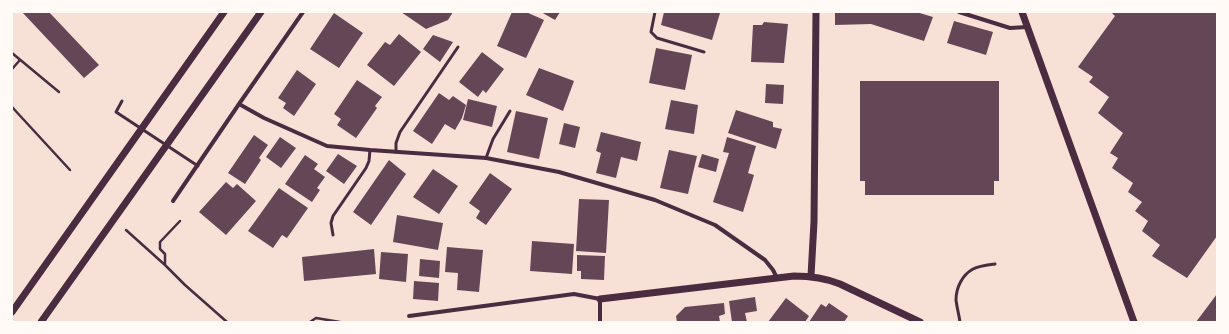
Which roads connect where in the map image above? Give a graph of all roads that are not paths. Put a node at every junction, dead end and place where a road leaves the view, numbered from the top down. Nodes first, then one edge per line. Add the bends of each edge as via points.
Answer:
1 (224, 12) edge
2 (261, 12) edge
3 (303, 12) edge
4 (655, 12) edge
5 (816, 12) edge
6 (959, 12) edge
7 (1022, 12) edge
8 (1027, 27) junction
9 (458, 47) dead end
10 (704, 52) dead end
11 (122, 101) dead end
12 (238, 104) junction
13 (510, 111) dead end
14 (370, 150) junction
15 (396, 152) junction
16 (486, 158) junction
17 (198, 166) junction
18 (174, 200) dead end
19 (333, 235) dead end
20 (994, 264) dead end
21 (811, 276) junction
22 (777, 278) junction
23 (600, 299) junction
24 (12, 312) edge
25 (409, 316) dead end
26 (41, 322) edge
27 (600, 322) edge
28 (920, 322) edge
29 (960, 322) edge
30 (1134, 322) edge

1 - 24 street
2 - 26 street
3 - 12 street
4 - 10 lane via 651,32 657,38
5 - 21 street
6 - 8 street via 1010,28
7 - 8 street
8 - 30 street
9 - 15 lane via 400,132
11 - 17 lane via 116,112
12 - 14 street via 320,144
12 - 17 street
13 - 16 lane via 493,139
14 - 15 street
14 - 19 lane via 366,168 333,216
15 - 16 street
16 - 22 street via 560,172 656,200 715,225 765,260
17 - 18 street
20 - 29 lane via 974,268 961,281 956,302
21 - 22 street
21 - 28 street via 840,284
22 - 23 street
23 - 25 street via 574,294
23 - 27 street

